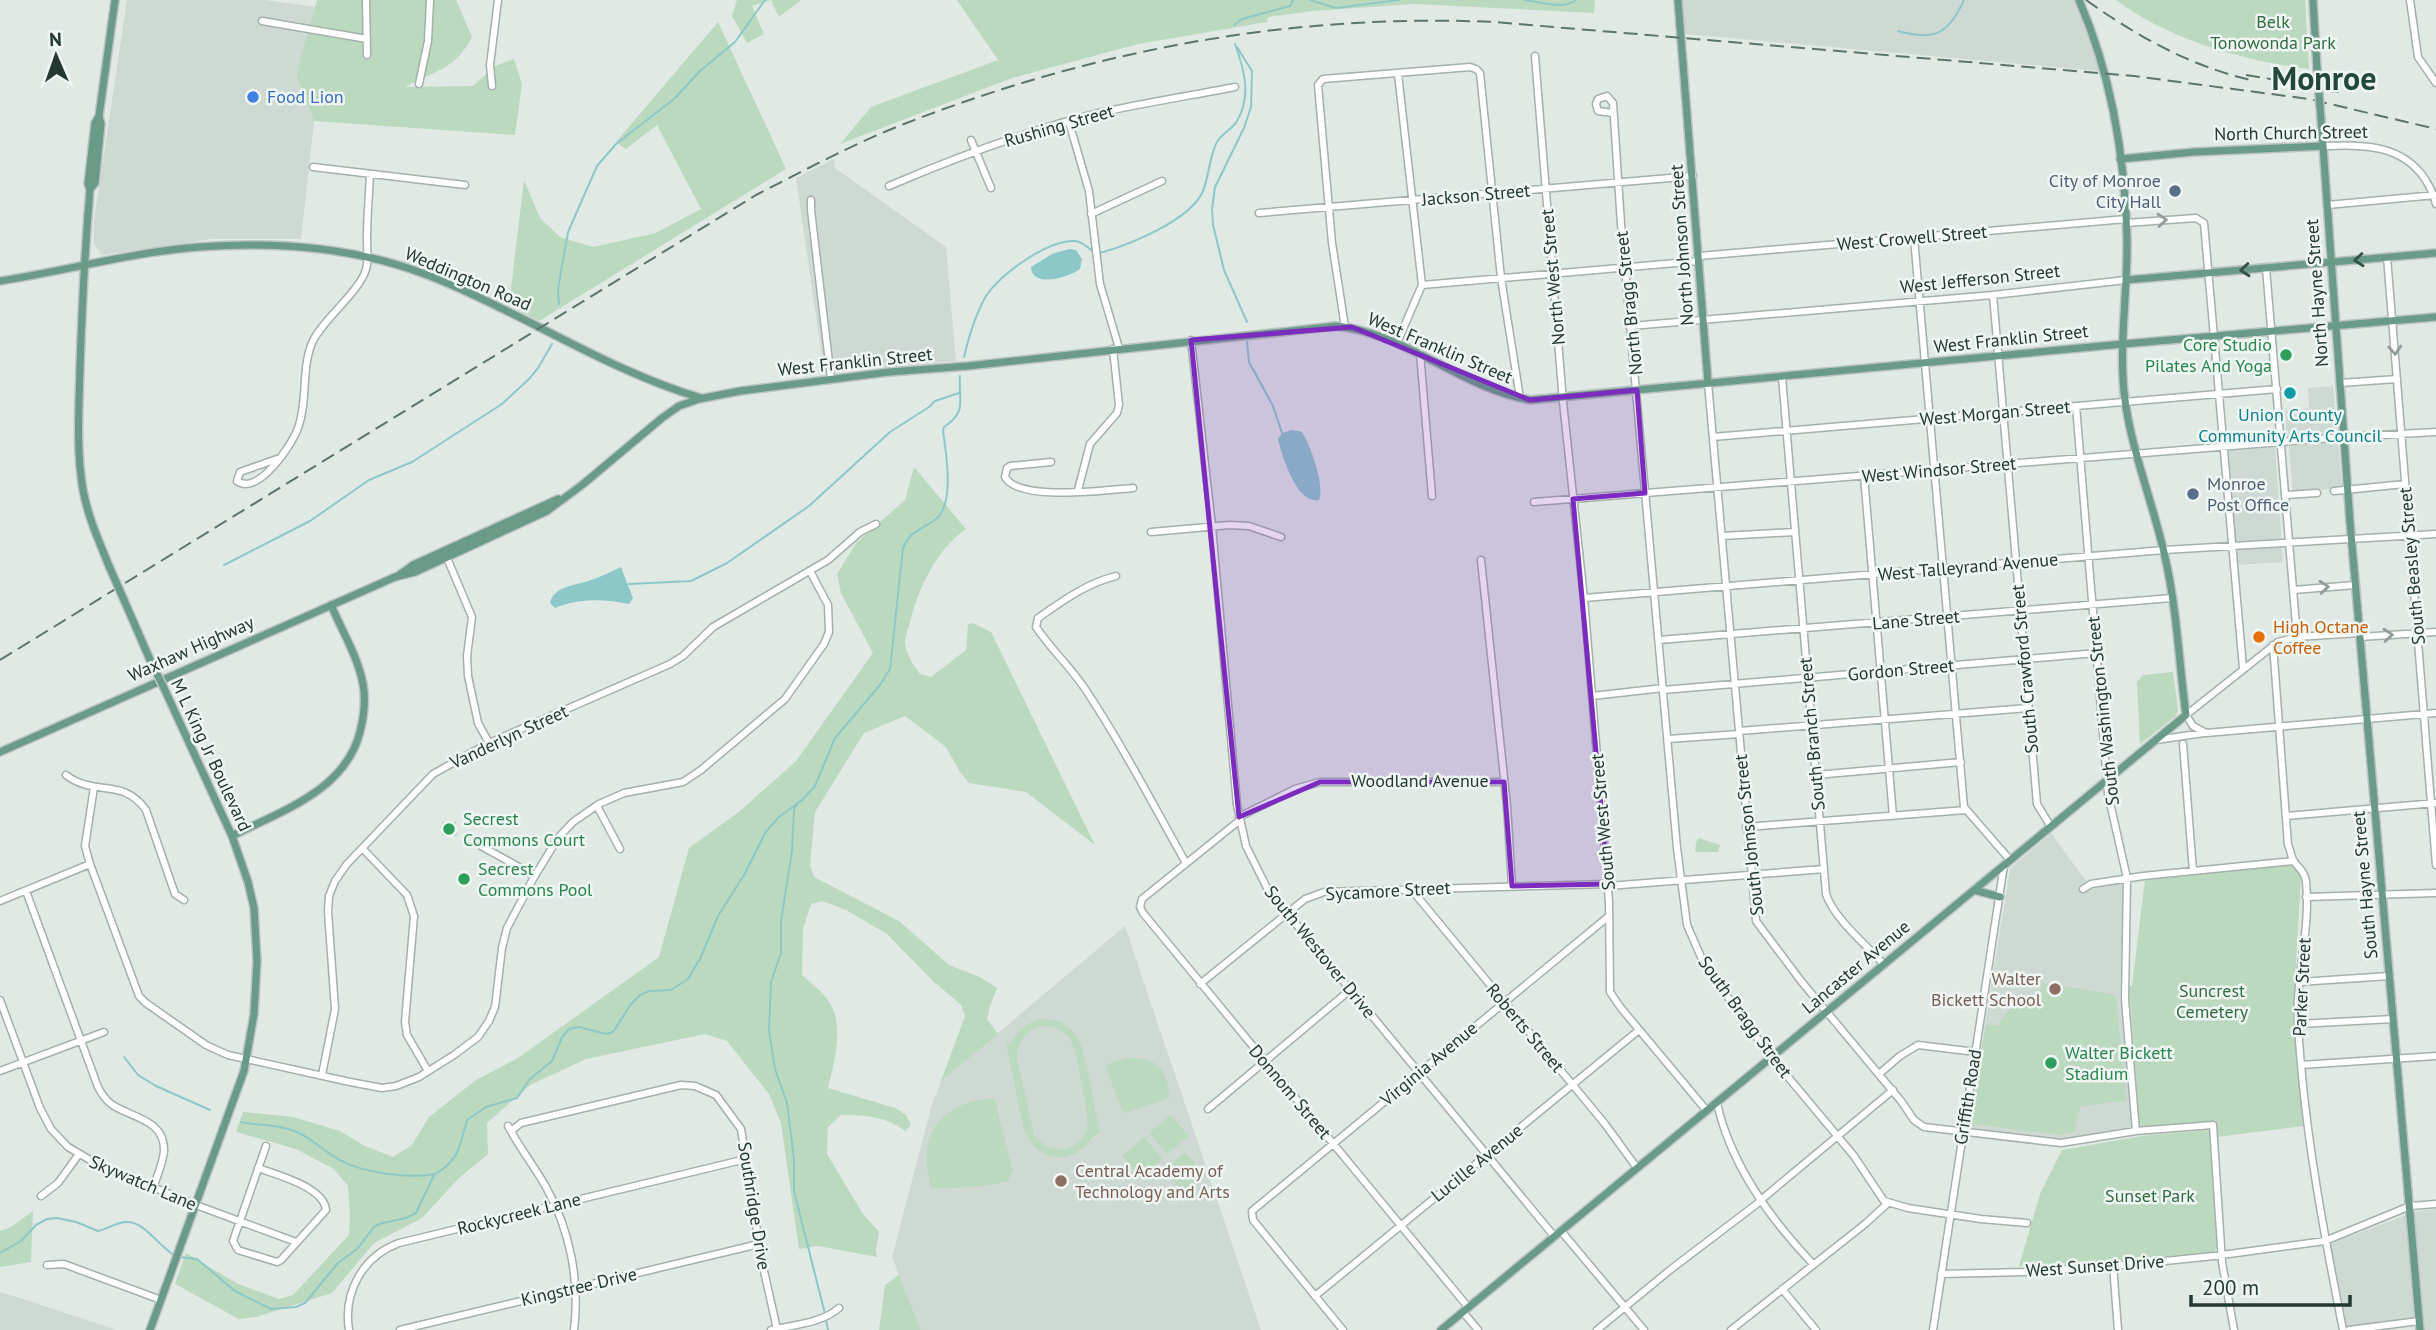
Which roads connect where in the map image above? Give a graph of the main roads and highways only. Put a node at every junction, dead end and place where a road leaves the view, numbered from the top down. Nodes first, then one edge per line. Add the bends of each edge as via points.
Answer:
1 (115, 0) edge
2 (1678, 0) edge
3 (2079, 0) edge
4 (2313, 0) edge
5 (2322, 146) junction
6 (2120, 159) junction
7 (2436, 253) edge
8 (2331, 262) junction
9 (84, 266) junction
10 (2126, 280) junction
11 (0, 281) edge
12 (2436, 317) edge
13 (2335, 326) junction
14 (2123, 344) junction
15 (1708, 383) junction
16 (702, 399) junction
17 (2343, 437) joint
18 (564, 497) junction
19 (466, 540) junction
20 (447, 558) junction
21 (395, 577) junction
22 (331, 605) junction
23 (1, 751) edge
24 (232, 836) junction
25 (1974, 890) junction
26 (2000, 897) road end
27 (2419, 1326) edge
28 (150, 1330) edge
29 (1441, 1330) edge

1 - 9 main road, M L King Jr Boulevard via 89,174
2 - 15 main road, North Johnson Street
3 - 6 main road via 2098,50
4 - 5 main road, North Hayne Street, bridge
5 - 6 main road, North Church Street
5 - 8 main road, North Hayne Street
6 - 10 main road
7 -> 8 main road, West Jefferson Street
8 -> 10 main road, West Jefferson Street
8 - 13 main road, North Hayne Street
9 - 11 main road, Weddington Road
9 - 16 main road, Weddington Road via 198,247 259,245 367,256 451,285 646,378
9 - 24 main road, M L King Jr Boulevard, bridge via 78,410 79,456 88,509 151,662
10 - 14 main road
12 - 13 main road, West Franklin Street
13 - 14 main road, West Franklin Street
13 - 17 main road, North Hayne Street
14 - 15 main road, West Franklin Street
14 - 25 main road, Lancaster Avenue via 2126,401 2164,550 2186,715
15 - 16 main road, West Franklin Street via 1530,400 1504,393 1373,333 1312,327 831,379
16 - 18 main road, Waxhaw Highway via 679,406 662,418
17 - 27 main road, South Hayne Street
18 - 19 main road, Waxhaw Highway
18 - 20 main road, Waxhaw Highway via 534,518
19 - 20 main road
19 - 21 main road, Waxhaw Highway
20 - 21 main road, Waxhaw Highway
21 - 22 main road, Waxhaw Highway
22 - 23 main road, Waxhaw Highway
22 - 24 main road via 363,686 365,709 355,747 337,774 316,793
24 - 28 main road, M L King Jr Boulevard via 248,881 256,934 256,993 247,1058
25 - 26 main road
25 - 29 main road, Lancaster Avenue

